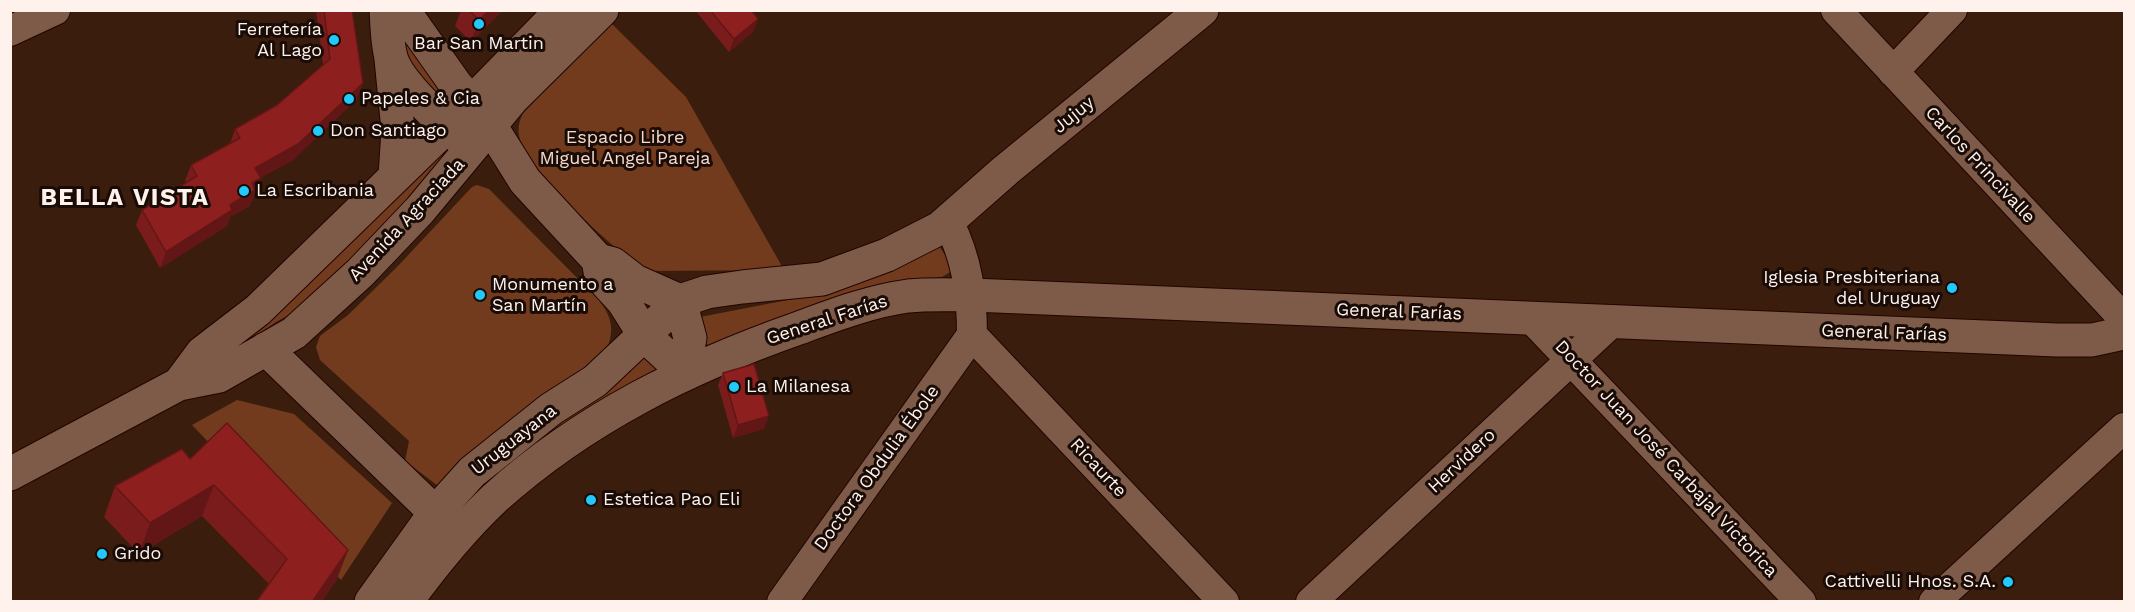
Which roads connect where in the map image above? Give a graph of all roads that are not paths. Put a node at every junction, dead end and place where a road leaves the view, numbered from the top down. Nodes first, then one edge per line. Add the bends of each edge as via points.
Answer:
1 (55, 10) edge
2 (386, 10) edge
3 (403, 10) edge
4 (562, 10) edge
5 (602, 10) edge
6 (1202, 10) edge
7 (1836, 10) edge
8 (1952, 10) edge
9 (10, 31) edge
10 (391, 59) junction
11 (1893, 72) junction
12 (478, 126) junction
13 (446, 127) junction
14 (395, 176) junction
15 (949, 223) junction
16 (597, 260) junction
17 (972, 295) junction
18 (680, 301) junction
19 (1531, 318) junction
20 (2124, 319) edge
21 (1612, 322) junction
22 (2124, 333) edge
23 (972, 335) junction
24 (645, 336) junction
25 (266, 349) junction
26 (1572, 359) junction
27 (684, 372) junction
28 (179, 384) junction
29 (2124, 428) edge
30 (10, 474) edge
31 (435, 513) junction
32 (460, 535) junction
33 (371, 602) edge
34 (406, 602) edge
35 (782, 602) edge
36 (1224, 602) edge
37 (1311, 602) edge
38 (1801, 602) edge
39 (1934, 602) edge

1 - 9 street
2 - 10 street
3 - 12 street
4 - 12 street, Avenida Agraciada
5 - 12 street, Avenida Agraciada via 513,98
6 - 15 street, Jujuy via 1006,170
7 - 11 street, Carlos Princivalle
8 - 11 street
10 - 13 street
10 - 14 street via 398,130
11 - 20 street, Carlos Princivalle
12 - 13 street, Avenida Agraciada
12 - 16 street
12 - 25 street, Avenida Agraciada via 360,273 294,333
13 - 14 street, Avenida Agraciada
14 - 28 street, Avenida Agraciada via 258,310 202,353
15 - 17 street via 966,263
15 - 18 street, Jujuy via 887,255 822,279 707,292
16 - 18 street via 614,264 635,280
16 - 24 street via 601,277
17 - 19 street, General Farías
17 - 23 street
17 - 27 street, General Farías via 909,296 876,303 738,349
18 - 24 street, Uruguayana
18 - 27 street via 690,338
19 - 21 street, General Farías
19 - 26 street, Doctor Juan José Carbajal Victorica
21 - 22 street, General Farías via 2057,340 2092,340
21 - 26 street, Hervidero
23 - 35 street, Doctora Obdulia Ébole
23 - 36 street, Ricaurte
24 - 27 street
24 - 31 street, Uruguayana via 595,381 551,409 472,472
25 - 28 street, Avenida Agraciada via 219,376
25 - 31 street
26 - 37 street, Hervidero
26 - 38 street, Doctor Juan José Carbajal Victorica
27 - 32 street, Uruguayana via 640,396 536,465
28 - 30 street, Avenida Agraciada
29 - 39 street
31 - 32 street
31 - 33 street, Uruguayana
32 - 34 street, Uruguayana

